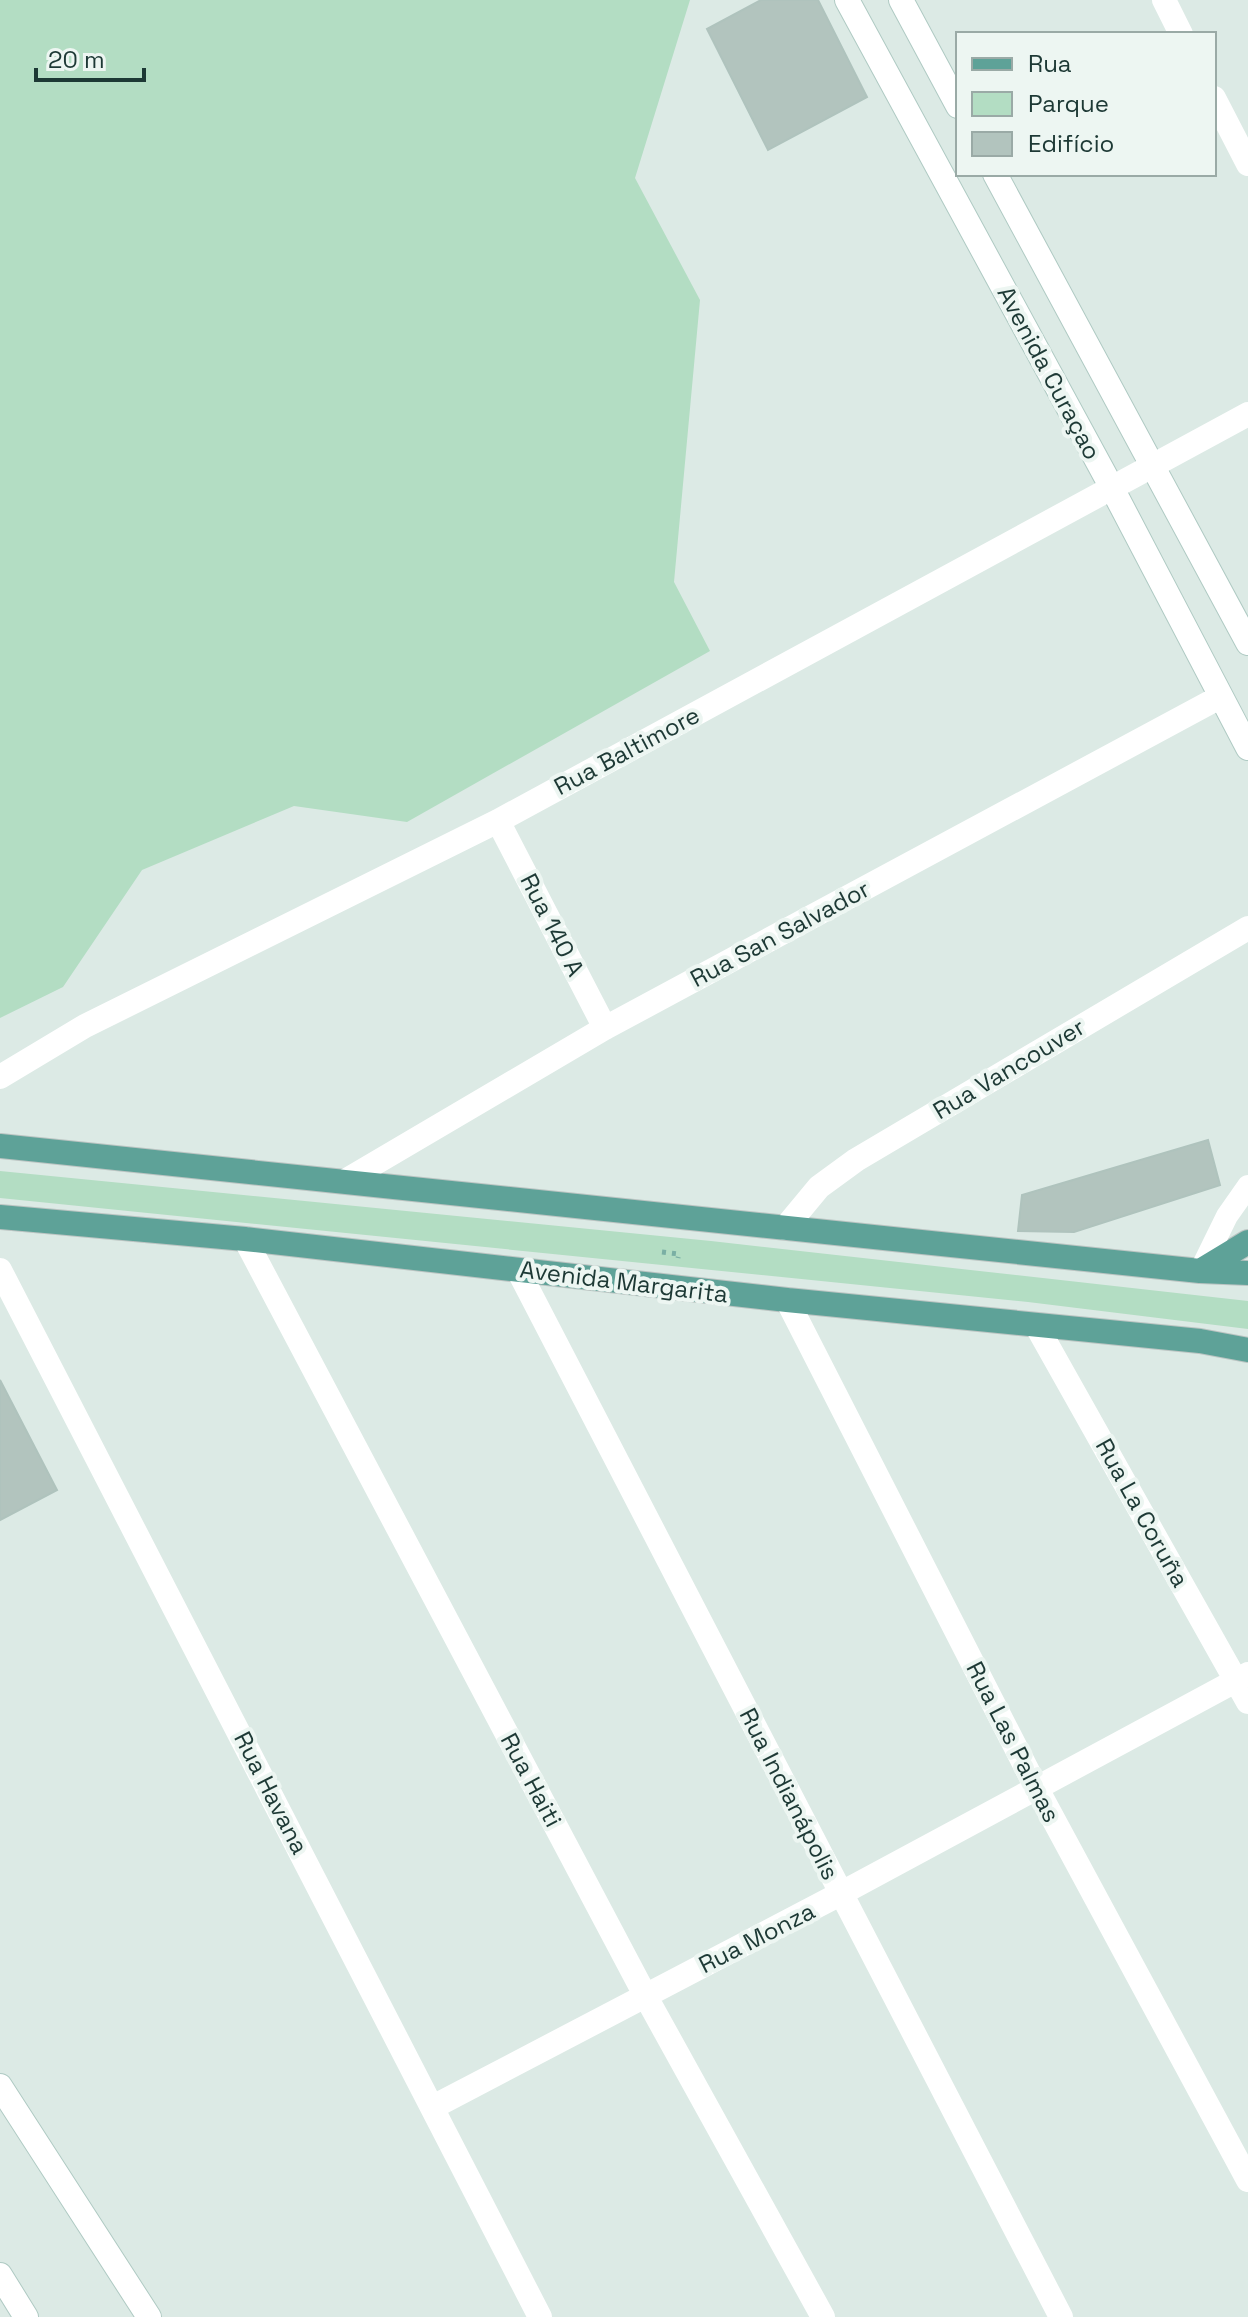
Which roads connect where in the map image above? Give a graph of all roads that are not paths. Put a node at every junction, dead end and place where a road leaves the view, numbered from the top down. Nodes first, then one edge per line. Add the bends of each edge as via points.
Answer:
1 (847, 0) edge
2 (901, 0) edge
3 (1164, 0) edge
4 (1180, 32) edge
5 (956, 102) edge
6 (1216, 102) edge
7 (1248, 164) edge
8 (996, 176) edge
9 (1248, 414) edge
10 (1153, 466) junction
11 (1112, 488) junction
12 (1248, 643) edge
13 (1220, 697) junction
14 (1248, 748) edge
15 (498, 821) junction
16 (1248, 928) edge
17 (605, 1028) junction
18 (0, 1077) edge
19 (0, 1146) edge
20 (345, 1181) junction
21 (1248, 1186) edge
22 (0, 1217) edge
23 (785, 1228) junction
24 (245, 1239) junction
25 (1248, 1242) edge
26 (0, 1270) edge
27 (518, 1270) junction
28 (1200, 1271) junction
29 (1248, 1273) edge
30 (787, 1300) junction
31 (1036, 1325) junction
32 (1248, 1350) edge
33 (1244, 1685) edge
34 (1036, 1787) junction
35 (840, 1894) junction
36 (645, 1995) junction
37 (0, 2086) edge
38 (433, 2107) junction
39 (1248, 2180) edge
40 (0, 2275) edge
41 (26, 2317) edge
42 (149, 2317) edge
43 (540, 2317) edge
44 (823, 2317) edge
45 (1061, 2317) edge

1 - 11 street, Avenida Curaçao
2 - 5 street
3 - 4 street
6 - 7 street
8 - 10 street, Avenida Curaçao
9 - 10 street, Rua Baltimore
10 - 11 street, Rua Baltimore
10 - 12 street, Avenida Curaçao
11 - 13 street, Avenida Curaçao
11 - 15 street, Rua Baltimore
13 - 14 street, Avenida Curaçao
13 - 17 street, Rua San Salvador
15 - 17 street, Rua 140 A
15 - 18 street, Rua Baltimore via 85,1026
16 - 23 street, Rua Vancouver via 856,1160 819,1187
17 - 20 street, Rua San Salvador
19 - 20 main road
20 - 23 main road
21 - 28 lane
22 - 24 main road, Avenida Margarita
23 - 28 main road
24 - 27 main road, Avenida Margarita
24 - 36 street, Rua Haiti
25 - 28 main road
26 - 38 street, Rua Havana
27 - 30 main road, Avenida Margarita
27 - 35 street, Rua Indianápolis
28 - 29 main road
30 - 31 main road, Avenida Margarita
30 - 34 street, Rua Las Palmas
31 - 32 main road, Avenida Margarita
31 - 33 street, Rua La Coruña
33 - 34 street, Rua Monza
34 - 35 street, Rua Monza
34 - 39 street, Rua Las Palmas
35 - 36 street, Rua Monza
35 - 45 street, Rua Indianápolis
36 - 38 street, Rua Monza
36 - 44 street, Rua Haiti
37 - 42 street
38 - 43 street, Rua Havana
40 - 41 street

